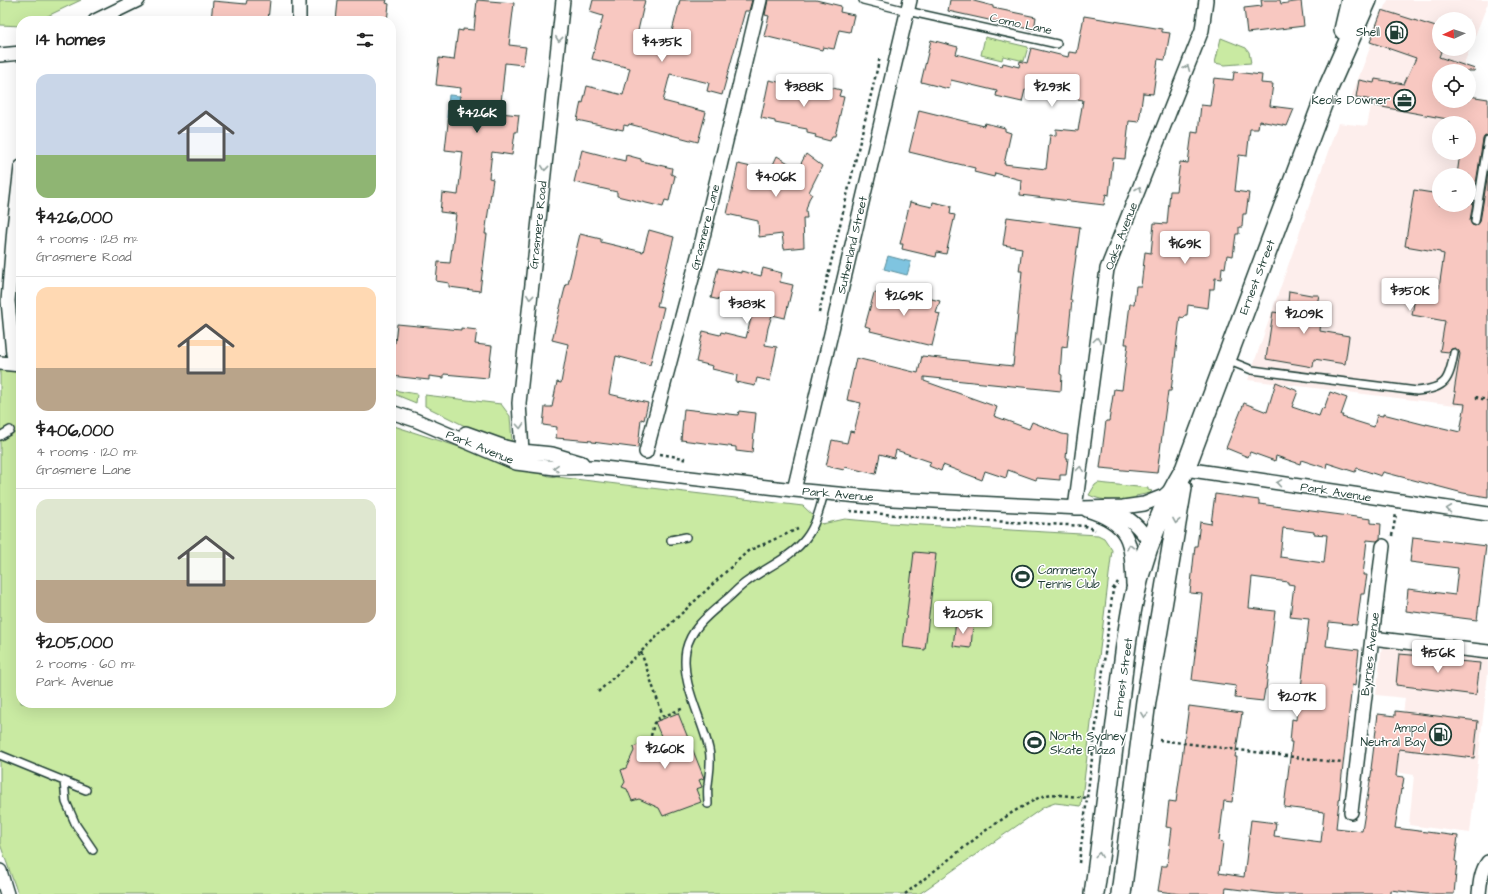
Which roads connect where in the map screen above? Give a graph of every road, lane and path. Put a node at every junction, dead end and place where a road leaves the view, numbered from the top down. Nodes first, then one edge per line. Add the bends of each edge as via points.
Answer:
1 (138, 0) edge
2 (298, 0) edge
3 (563, 0) edge
4 (760, 0) edge
5 (863, 0) edge
6 (1206, 0) edge
7 (1351, 0) edge
8 (1367, 0) edge
9 (909, 6) edge
10 (105, 16) edge
11 (299, 16) edge
12 (1058, 44) dead end
13 (16, 53) edge
14 (0, 55) edge
15 (880, 55) dead end
16 (1329, 86) junction
17 (1488, 140) edge
18 (16, 211) edge
19 (1475, 221) dead end
20 (819, 316) dead end
21 (1454, 353) dead end
22 (11, 354) edge
23 (1226, 360) junction
24 (0, 363) edge
25 (16, 365) edge
26 (1477, 396) dead end
27 (1488, 400) edge
28 (396, 412) edge
29 (396, 413) edge
30 (10, 430) dead end
31 (0, 436) edge
32 (522, 451) junction
33 (646, 452) joint
34 (684, 458) dead end
35 (595, 467) junction
36 (1185, 469) junction
37 (1175, 486) junction
38 (794, 490) junction
39 (824, 493) junction
40 (1398, 501) junction
41 (1079, 508) junction
42 (1099, 508) junction
43 (1488, 514) edge
44 (815, 522) junction
45 (1091, 530) dead end
46 (1101, 531) dead end
47 (686, 537) dead end
48 (671, 540) dead end
49 (1150, 544) junction
50 (1383, 546) joint
51 (1118, 581) dead end
52 (1133, 600) junction
53 (1372, 638) junction
54 (640, 652) junction
55 (1488, 652) edge
56 (1150, 677) junction
57 (598, 692) dead end
58 (695, 703) junction
59 (663, 716) junction
60 (651, 736) dead end
61 (1142, 738) junction
62 (0, 755) edge
63 (1357, 765) junction
64 (64, 781) junction
65 (86, 790) dead end
66 (1087, 797) junction
67 (1093, 798) dead end
68 (708, 804) dead end
69 (1351, 812) dead end
70 (93, 850) dead end
71 (1488, 862) edge
72 (1080, 867) dead end
73 (0, 871) edge
74 (7, 894) edge
75 (905, 894) edge
76 (1094, 894) edge
77 (1121, 894) edge
78 (1479, 894) edge

1 - 10 street
2 - 11 street
3 -> 32 street, Grasmere Road via 519,403
4 - 33 street, Grasmere Lane via 700,248
5 - 9 lane, Como Lane
41 -> 6 street, Oaks Avenue via 1107,269 1202,30
7 - 16 main road, Ernest Street
8 - 16 main road, Ernest Street
9 - 12 lane, Como Lane
9 - 38 street, Sutherland Street
13 - 14 street
15 - 20 path
16 - 23 main road, Ernest Street
17 - 19 lane
18 - 22 street via 8,300
21 - 23 lane via 1445,381 1440,386 1417,391 1252,370
23 - 36 main road, Ernest Street
24 - 25 street
26 - 27 path
28 - 32 street, Park Avenue via 414,414
35 -> 29 street, Park Avenue via 556,468 516,463
30 - 31 lane
32 - 35 street, Park Avenue via 552,454
33 - 34 path
35 - 38 street, Park Avenue
36 - 37 main road, Ernest Street
40 -> 36 street, Park Avenue
36 -> 56 main road, Ernest Street
37 - 42 street, Park Avenue via 1164,496 1144,504
37 - 49 main road, Ernest Street
38 - 39 street, Park Avenue
39 - 41 street, Park Avenue
39 - 44 lane
43 -> 40 street, Park Avenue
40 - 50 path via 1391,542
41 - 42 street, Park Avenue
52 -> 41 street, Park Avenue via 1131,551 1127,537 1119,526 1102,515
42 - 49 street, Park Avenue via 1114,510 1127,518
44 - 54 path via 748,551
44 - 58 lane via 807,537 796,549 746,582 702,621 692,635 685,665 686,679
45 - 46 path
47 - 48 lane
49 - 52 main road, Ernest Street
49 - 56 main road via 1155,560
50 - 53 street, Byrnes Avenue
51 - 66 path via 1113,589
76 -> 52 main road, Ernest Street
53 - 55 street
53 - 63 street, Byrnes Avenue
54 - 57 path
54 - 59 path
56 -> 61 main road, Ernest Street
58 - 59 path
58 - 68 lane via 709,748
59 - 60 path via 654,723
61 - 63 path
61 - 77 main road, Ernest Street
62 - 64 lane
63 - 69 street, Byrnes Avenue
64 - 65 lane
64 - 70 lane via 66,802 76,825
66 - 67 path
66 - 72 path
66 - 75 path via 1060,794 1040,797 985,831
71 - 78 street via 1481,877
73 - 74 street

